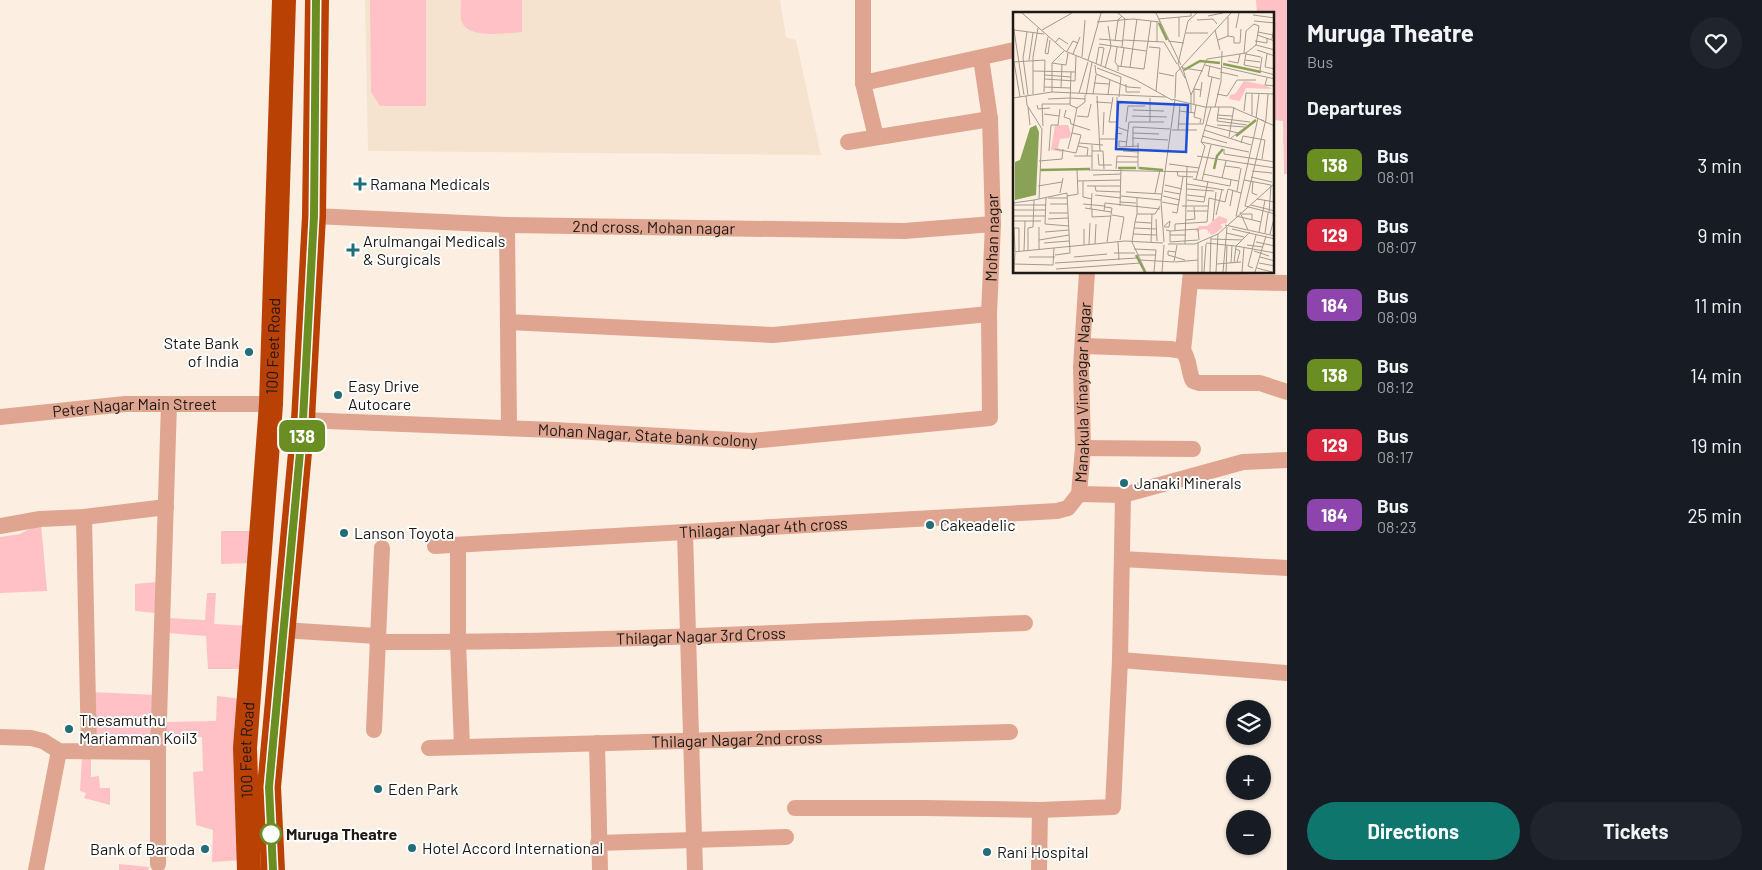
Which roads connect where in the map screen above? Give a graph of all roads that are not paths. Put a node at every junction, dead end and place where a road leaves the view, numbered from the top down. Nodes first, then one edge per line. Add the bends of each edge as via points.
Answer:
1 (284, 0) edge
2 (316, 0) edge
3 (863, 0) edge
4 (1013, 50) edge
5 (980, 58) junction
6 (863, 83) junction
7 (990, 119) junction
8 (876, 137) junction
9 (848, 142) dead end
10 (314, 216) junction
11 (507, 224) junction
12 (993, 224) junction
13 (1087, 274) edge
14 (1190, 277) edge
15 (1287, 283) edge
16 (989, 314) junction
17 (508, 322) junction
18 (1083, 346) junction
19 (1184, 351) junction
20 (1287, 392) edge
21 (169, 404) junction
22 (270, 404) junction
23 (0, 417) edge
24 (990, 418) joint
25 (303, 420) junction
26 (509, 428) junction
27 (1083, 448) junction
28 (1193, 449) dead end
29 (1287, 460) edge
30 (1079, 494) junction
31 (1123, 495) junction
32 (166, 507) junction
33 (1068, 508) joint
34 (84, 518) junction
35 (0, 526) edge
36 (685, 533) junction
37 (435, 546) dead end
38 (458, 546) junction
39 (382, 548) dead end
40 (1122, 559) junction
41 (1287, 568) edge
42 (1025, 623) dead end
43 (283, 630) junction
44 (688, 636) junction
45 (377, 639) junction
46 (458, 642) junction
47 (1120, 660) junction
48 (1287, 673) edge
49 (374, 730) dead end
50 (1010, 732) dead end
51 (0, 737) edge
52 (691, 740) junction
53 (597, 743) junction
54 (462, 747) junction
55 (430, 748) dead end
56 (59, 751) junction
57 (89, 751) junction
58 (158, 752) junction
59 (269, 787) junction
60 (795, 808) dead end
61 (1040, 810) junction
62 (786, 837) dead end
63 (693, 839) junction
64 (598, 843) junction
65 (158, 864) dead end
66 (249, 869) edge
67 (36, 870) edge
68 (273, 870) edge
69 (287, 870) edge
70 (600, 870) edge
71 (695, 870) edge
72 (1039, 870) edge

1 - 22 highway, 100 Feet Road
2 - 10 highway, 100 Feet Road
3 - 6 street
4 - 5 street
5 - 6 street
5 - 7 street, Mohan nagar
6 - 8 street
7 - 8 street
7 - 12 street, Mohan nagar
8 - 9 street
10 - 11 street, 2nd cross, Mohan nagar
10 - 25 highway, 100 Feet Road
11 - 12 street, 2nd cross, Mohan nagar via 904,231
11 - 17 street
12 - 16 street, Mohan nagar
13 - 18 street, Manakula Vinayagar Nagar
14 - 15 street
14 - 19 street
16 - 17 street via 773,335
16 - 24 street, Mohan nagar
17 - 26 street
18 - 19 street
18 - 27 street, Manakula Vinayagar Nagar
19 - 20 street via 1190,375 1199,384 1260,384
21 - 22 street, Peter Nagar Main Street
21 - 23 street, Peter Nagar Main Street via 125,404
21 - 32 street
22 - 66 highway, 100 Feet Road via 245,748
24 - 26 street, Mohan Nagar, State bank colony via 751,441
25 - 26 street, Mohan Nagar, State bank colony
25 - 43 highway, 100 Feet Road
27 - 28 street
27 - 30 street, Manakula Vinayagar Nagar
29 - 31 street via 1237,463
30 - 31 street
30 - 33 street, Manakula Vinayagar Nagar
31 - 40 street
32 - 34 street
32 - 58 street
33 - 36 street, Thilagar Nagar 4th cross via 1057,512
34 - 35 street via 40,519
34 - 57 street
36 - 38 street, Thilagar Nagar 4th cross
36 - 44 street
37 - 38 street, Thilagar Nagar 4th cross
38 - 46 street
39 - 45 street
40 - 41 street
40 - 47 street
42 - 44 street, Thilagar Nagar 3rd Cross
43 - 45 street, Thilagar Nagar 3rd Cross
43 - 59 highway, 100 Feet Road
44 - 46 street, Thilagar Nagar 3rd Cross
44 - 52 street
45 - 46 street, Thilagar Nagar 3rd Cross
45 - 49 street
46 - 54 street
47 - 48 street
47 - 61 street via 1112,807
50 - 52 street, Thilagar Nagar 2nd cross
51 - 56 street via 31,738
52 - 53 street, Thilagar Nagar 2nd cross
52 - 63 street
53 - 54 street, Thilagar Nagar 2nd cross
53 - 64 street
54 - 55 street, Thilagar Nagar 2nd cross
56 - 57 street
56 - 67 street
57 - 58 street
58 - 65 street
59 - 68 highway, 100 Feet Road
59 - 69 highway via 278,810
60 - 61 street
61 - 72 street
62 - 63 street
63 - 64 street
63 - 71 street
64 - 70 street

